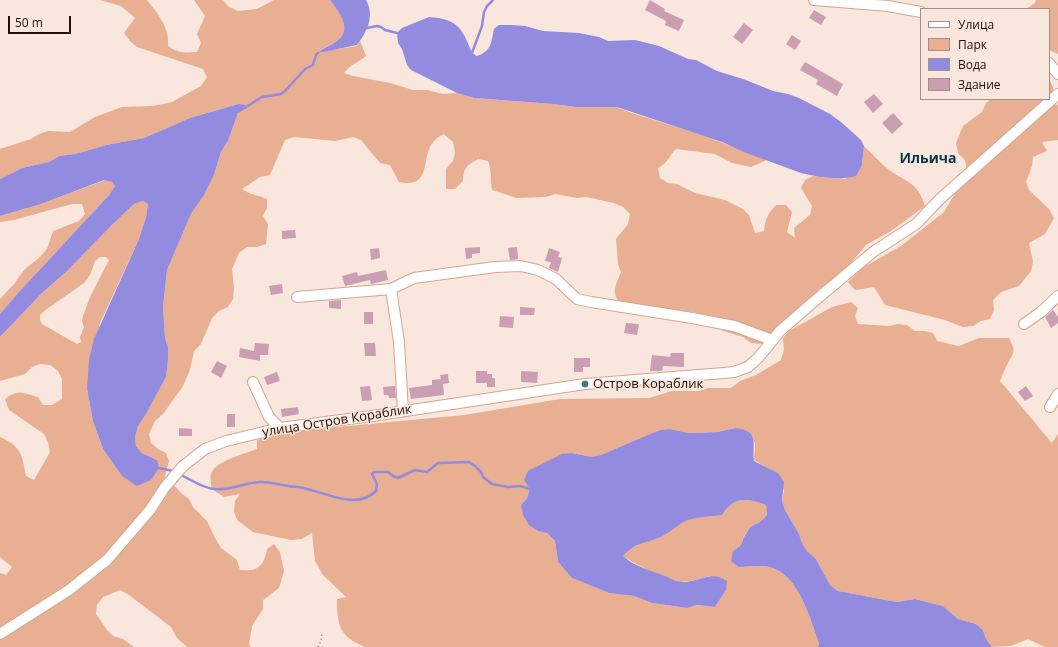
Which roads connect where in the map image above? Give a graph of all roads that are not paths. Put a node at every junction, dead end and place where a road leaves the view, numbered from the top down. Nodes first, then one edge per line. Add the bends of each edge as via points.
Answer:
1 (814, 0) edge
2 (920, 12) edge
3 (1050, 64) edge
4 (1058, 74) edge
5 (1058, 94) edge
6 (390, 289) junction
7 (1058, 296) edge
8 (297, 297) dead end
9 (1024, 324) dead end
10 (772, 340) junction
11 (253, 382) dead end
12 (1058, 394) edge
13 (1050, 407) dead end
14 (403, 411) junction
15 (280, 428) junction
16 (0, 634) edge

1 - 2 street via 888,6
3 - 4 street
5 - 10 street via 940,199 916,224 873,252
6 - 8 street
6 - 10 street via 414,278 521,266 538,270 556,279 577,299 734,326
6 - 14 street via 399,342
7 - 9 street
10 - 14 street, улица Остров Кораблик via 748,367 734,372 584,384
11 - 15 street via 269,417
12 - 13 street
14 - 15 street, улица Остров Кораблик
15 - 16 street, улица Остров Кораблик via 226,441 205,449 183,466 150,510 107,560 69,590

